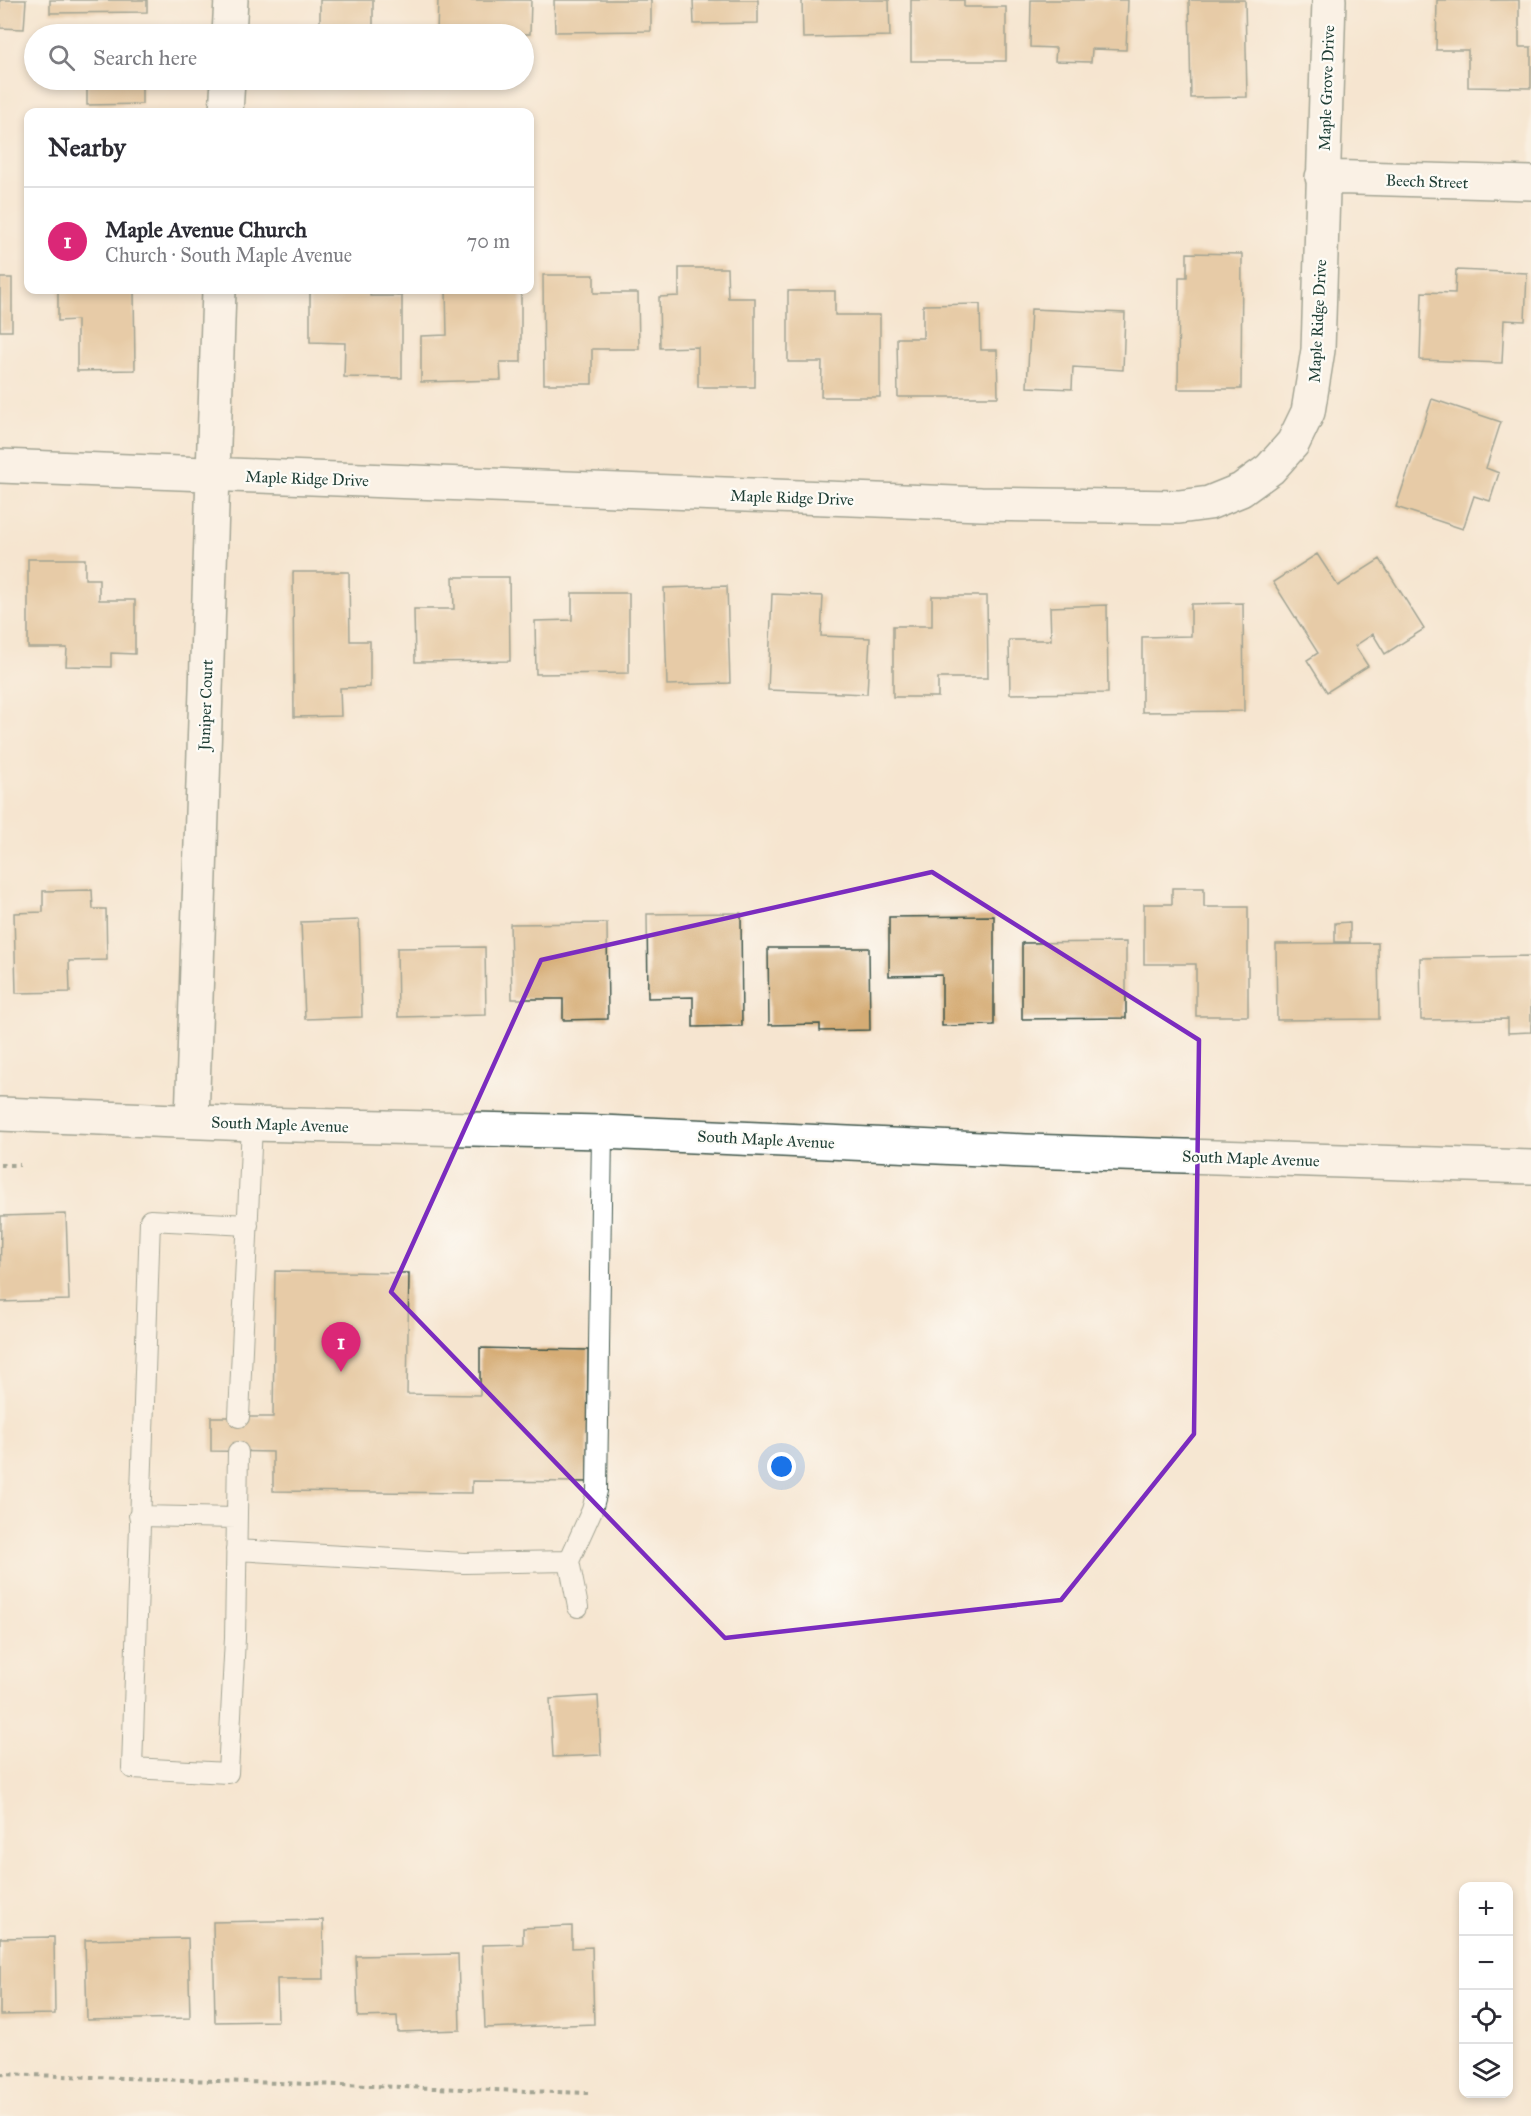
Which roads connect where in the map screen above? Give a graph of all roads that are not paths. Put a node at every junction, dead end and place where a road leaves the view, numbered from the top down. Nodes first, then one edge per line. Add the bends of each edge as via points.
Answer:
1 (231, 0) edge
2 (1329, 0) edge
3 (230, 24) edge
4 (227, 90) edge
5 (226, 108) edge
6 (1322, 177) junction
7 (1531, 183) edge
8 (219, 294) edge
9 (0, 466) edge
10 (212, 475) junction
11 (0, 1114) edge
12 (192, 1121) junction
13 (252, 1124) junction
14 (602, 1132) junction
15 (1531, 1167) edge
16 (248, 1225) junction
17 (239, 1417) dead end
18 (238, 1452) dead end
19 (139, 1515) junction
20 (237, 1518) junction
21 (236, 1550) junction
22 (569, 1561) junction
23 (578, 1607) dead end

1 - 3 street
2 - 6 street, Maple Grove Drive
4 - 5 street
6 - 7 street, Beech Street
6 - 10 street, Maple Ridge Drive via 1318,350 1308,412 1293,443 1270,470 1241,490 1209,503 1179,507 981,504
8 - 10 street, Juniper Court
9 - 10 street, Maple Ridge Drive
10 - 12 street, Juniper Court
11 - 12 street, South Maple Avenue
12 - 13 street, South Maple Avenue
13 - 14 street, South Maple Avenue
13 - 16 lane
14 - 15 street, South Maple Avenue via 1026,1151
14 - 22 lane via 597,1491
16 - 17 lane
16 - 19 lane via 150,1220
18 - 20 lane
19 - 20 lane
19 - 21 lane via 132,1768 228,1773
20 - 21 lane
21 - 22 lane via 464,1563
22 - 23 lane

